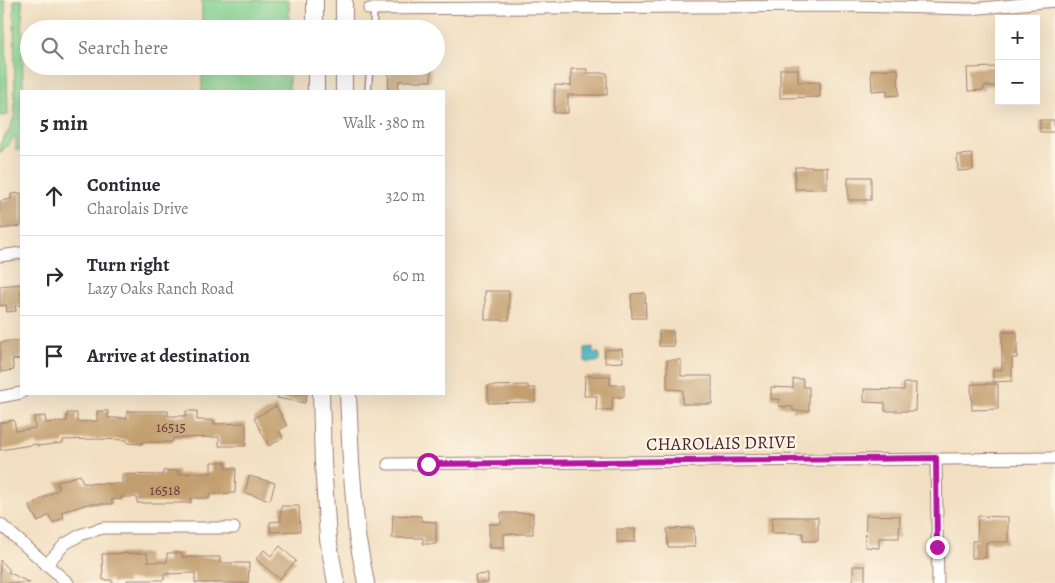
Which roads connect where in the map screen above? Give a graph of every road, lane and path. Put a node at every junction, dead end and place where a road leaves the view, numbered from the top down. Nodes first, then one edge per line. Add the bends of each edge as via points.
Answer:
1 (315, 0) edge
2 (344, 0) edge
3 (1055, 1) edge
4 (457, 4) edge
5 (372, 9) joint
6 (315, 20) edge
7 (344, 20) edge
8 (373, 20) edge
9 (316, 75) edge
10 (344, 75) edge
11 (369, 75) edge
12 (316, 90) edge
13 (344, 90) edge
14 (368, 90) edge
15 (20, 253) edge
16 (0, 256) edge
17 (20, 393) edge
18 (321, 395) edge
19 (348, 395) edge
20 (0, 397) edge
21 (936, 458) junction
22 (1055, 458) edge
23 (388, 464) dead end
24 (0, 524) edge
25 (234, 528) dead end
26 (46, 565) junction
27 (68, 583) edge
28 (336, 583) edge
29 (366, 583) edge
30 (938, 583) edge

1 - 6 main road
2 - 7 main road
3 - 4 street via 970,9
4 - 5 street
5 - 8 lane
9 - 12 main road
10 - 13 main road
11 - 14 lane
15 - 16 street
17 - 20 street
18 - 28 main road via 328,539
19 - 29 main road via 357,536
21 - 22 street, CHAROLAIS DRIVE
21 - 23 street, CHAROLAIS DRIVE
21 - 30 street
24 - 26 street
25 - 26 street via 103,528 82,534 65,544
26 - 27 street

